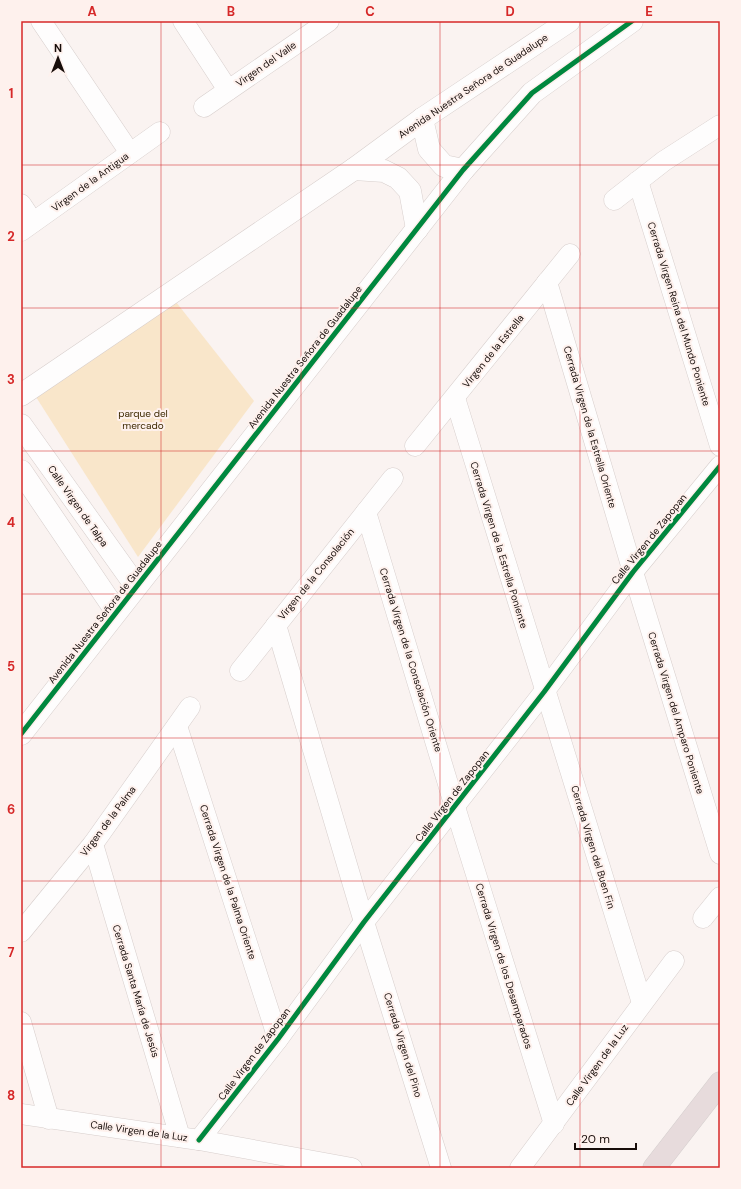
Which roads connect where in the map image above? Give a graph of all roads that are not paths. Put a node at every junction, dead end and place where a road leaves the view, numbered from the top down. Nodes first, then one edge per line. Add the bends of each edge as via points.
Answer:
1 (41, 21) edge
2 (183, 21) edge
3 (329, 21) edge
4 (569, 21) edge
5 (632, 21) edge
6 (228, 90) junction
7 (204, 107) dead end
8 (422, 119) junction
9 (720, 125) edge
10 (160, 132) dead end
11 (130, 153) junction
12 (354, 169) junction
13 (463, 170) junction
14 (638, 181) junction
15 (614, 200) dead end
16 (21, 204) edge
17 (27, 227) edge
18 (417, 229) junction
19 (570, 254) dead end
20 (547, 282) junction
21 (21, 395) edge
22 (455, 398) junction
23 (21, 425) edge
24 (415, 446) dead end
25 (720, 446) edge
26 (720, 466) edge
27 (21, 471) edge
28 (393, 478) dead end
29 (366, 512) junction
30 (633, 572) junction
31 (136, 586) junction
32 (116, 612) junction
33 (276, 625) junction
34 (240, 671) dead end
35 (544, 692) junction
36 (190, 707) dead end
37 (178, 726) junction
38 (21, 734) edge
39 (455, 807) junction
40 (92, 844) junction
41 (720, 854) edge
42 (720, 897) edge
43 (703, 918) dead end
44 (364, 922) junction
45 (21, 932) edge
46 (674, 961) dead end
47 (642, 1003) junction
48 (21, 1022) edge
49 (278, 1039) junction
50 (720, 1083) edge
51 (21, 1114) edge
52 (49, 1119) junction
53 (554, 1124) junction
54 (190, 1138) junction
55 (352, 1168) edge
56 (441, 1168) edge
57 (520, 1168) edge
58 (654, 1168) edge

1 - 11 street
2 - 6 street
3 - 6 street, Virgen del Valle
4 - 8 street, Avenida Nuestra Señora de Guadalupe
5 - 13 street, Avenida Nuestra Señora de Guadalupe via 532,93
6 - 7 street, Virgen del Valle
8 - 12 street, Avenida Nuestra Señora de Guadalupe
8 - 13 street via 429,149 444,166
9 - 14 street
10 - 11 street, Virgen de la Antigua
11 - 17 street, Virgen de la Antigua
12 - 18 street via 384,171 398,178 410,190
12 - 21 street, Avenida Nuestra Señora de Guadalupe
13 - 18 street, Avenida Nuestra Señora de Guadalupe
14 - 15 street
14 - 25 street, Cerrada Virgen Reina del Mundo Poniente
16 - 17 street
18 - 31 street, Avenida Nuestra Señora de Guadalupe
19 - 20 street, Virgen de la Estrella
20 - 22 street, Virgen de la Estrella
20 - 30 street, Cerrada Virgen de la Estrella Oriente
22 - 24 street, Virgen de la Estrella
22 - 35 street, Cerrada Virgen de la Estrella Poniente
23 - 31 street, Calle Virgen de Talpa
26 - 30 street, Calle Virgen de Zapopan
27 - 32 street
28 - 29 street, Virgen de la Consolación
29 - 33 street, Virgen de la Consolación
29 - 39 street, Cerrada Virgen de la Consolación Oriente
30 - 35 street, Calle Virgen de Zapopan
30 - 41 street, Cerrada Virgen del Amparo Poniente
31 - 32 street, Avenida Nuestra Señora de Guadalupe
32 - 38 street, Avenida Nuestra Señora de Guadalupe
33 - 34 street, Virgen de la Consolación
33 - 44 street, Cerrada Virgen del Pino
35 - 39 street, Calle Virgen de Zapopan
35 - 47 street, Cerrada Virgen del Buen Fin
36 - 37 street, Virgen de la Palma
37 - 40 street, Virgen de la Palma
37 - 49 street, Cerrada Virgen de la Palma Oriente
39 - 44 street, Calle Virgen de Zapopan
39 - 53 street, Cerrada Virgen de los Desamparados
40 - 45 street, Virgen de la Palma
40 - 54 street, Cerrada Santa María de Jesús
42 - 43 street
44 - 49 street, Calle Virgen de Zapopan
44 - 56 street, Cerrada Virgen del Pino
46 - 47 street, Calle Virgen de la Luz
47 - 53 street, Calle Virgen de la Luz
48 - 52 street
49 - 54 street, Calle Virgen de Zapopan
50 - 58 highway
51 - 52 street, Calle Virgen de la Luz
52 - 54 street, Calle Virgen de la Luz
53 - 57 street, Calle Virgen de la Luz
54 - 55 street, Calle Virgen de la Luz

